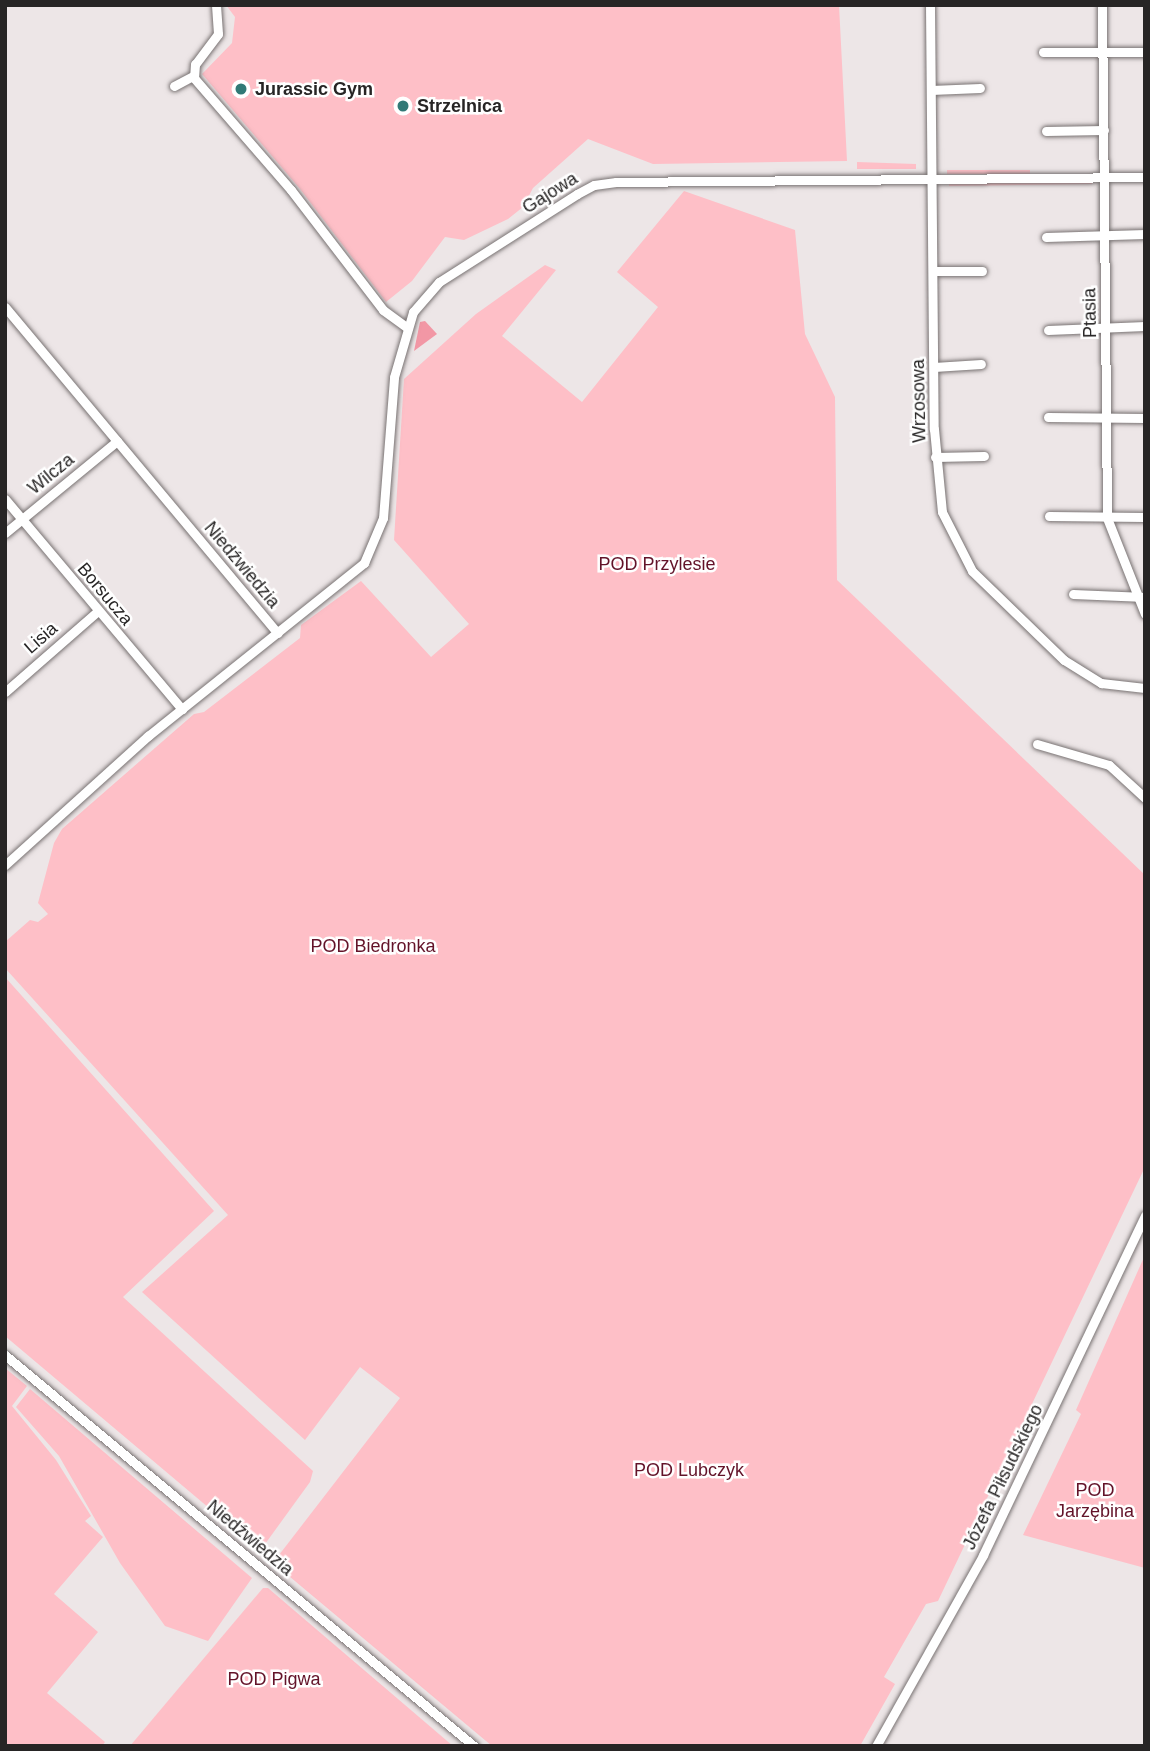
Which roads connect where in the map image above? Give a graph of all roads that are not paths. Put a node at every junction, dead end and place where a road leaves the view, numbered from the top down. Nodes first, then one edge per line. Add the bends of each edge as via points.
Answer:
1 (216, 5) edge
2 (930, 5) edge
3 (1102, 5) edge
4 (1043, 52) dead end
5 (1101, 52) junction
6 (1145, 52) edge
7 (193, 76) junction
8 (174, 86) dead end
9 (979, 88) dead end
10 (931, 90) junction
11 (1104, 130) junction
12 (1046, 131) dead end
13 (1104, 177) junction
14 (1145, 177) edge
15 (932, 179) junction
16 (1145, 234) edge
17 (1105, 235) junction
18 (1046, 237) dead end
19 (933, 271) junction
20 (982, 271) dead end
21 (5, 307) edge
22 (1145, 326) edge
23 (406, 327) junction
24 (1106, 327) junction
25 (1048, 330) dead end
26 (981, 364) dead end
27 (934, 367) junction
28 (1048, 417) dead end
29 (1106, 418) junction
30 (1145, 418) edge
31 (117, 441) junction
32 (984, 456) dead end
33 (935, 457) junction
34 (5, 499) edge
35 (1049, 516) dead end
36 (1145, 517) edge
37 (1107, 518) junction
38 (22, 519) junction
39 (5, 533) edge
40 (1073, 594) dead end
41 (1141, 597) edge
42 (98, 611) junction
43 (1145, 614) edge
44 (278, 633) junction
45 (1145, 688) edge
46 (5, 692) edge
47 (182, 709) junction
48 (1037, 744) dead end
49 (1145, 798) edge
50 (5, 865) edge
51 (1145, 1216) edge
52 (5, 1355) edge
53 (474, 1746) edge
54 (876, 1746) edge

1 - 7 street via 218,34 195,64
2 - 10 street, Wrzosowa
3 - 5 street, Ptasia
4 - 5 street
5 - 6 street
5 - 11 street, Ptasia
7 - 8 street
7 - 23 street via 291,190 383,310
9 - 10 street
10 - 15 street, Wrzosowa
11 - 12 street
11 - 13 street, Ptasia
13 - 14 street, Gajowa
13 - 15 street, Gajowa
13 - 17 street, Ptasia
15 - 19 street, Wrzosowa
15 - 23 street, Gajowa via 594,185 439,282 422,299
16 - 17 street
17 - 18 street
17 - 24 street, Ptasia
19 - 20 street
19 - 27 street, Wrzosowa
21 - 31 street, Niedźwiedzia
22 - 24 street
23 - 44 street, Gajowa via 394,377 383,518 376,543 355,573
24 - 25 street
24 - 29 street, Ptasia
26 - 27 street
27 - 33 street, Wrzosowa
28 - 29 street
29 - 30 street
29 - 37 street, Ptasia
31 - 38 street, Wilcza
31 - 44 street, Niedźwiedzia
32 - 33 street
33 - 45 street, Wrzosowa via 946,525 978,577 1075,669 1110,686
34 - 38 street, Borsucza
35 - 37 street
36 - 37 street
37 - 41 street, Ptasia
38 - 39 street, Wilcza
38 - 42 street, Borsucza
40 - 41 street
41 - 43 street, Ptasia
42 - 46 street, Lisia
42 - 47 street, Borsucza
44 - 47 street, Niedźwiedzia
47 - 50 street, Niedźwiedzia
48 - 49 street via 1109,765
51 - 54 street, Józefa Piłsudskiego via 983,1555
52 - 53 street, Niedźwiedzia

